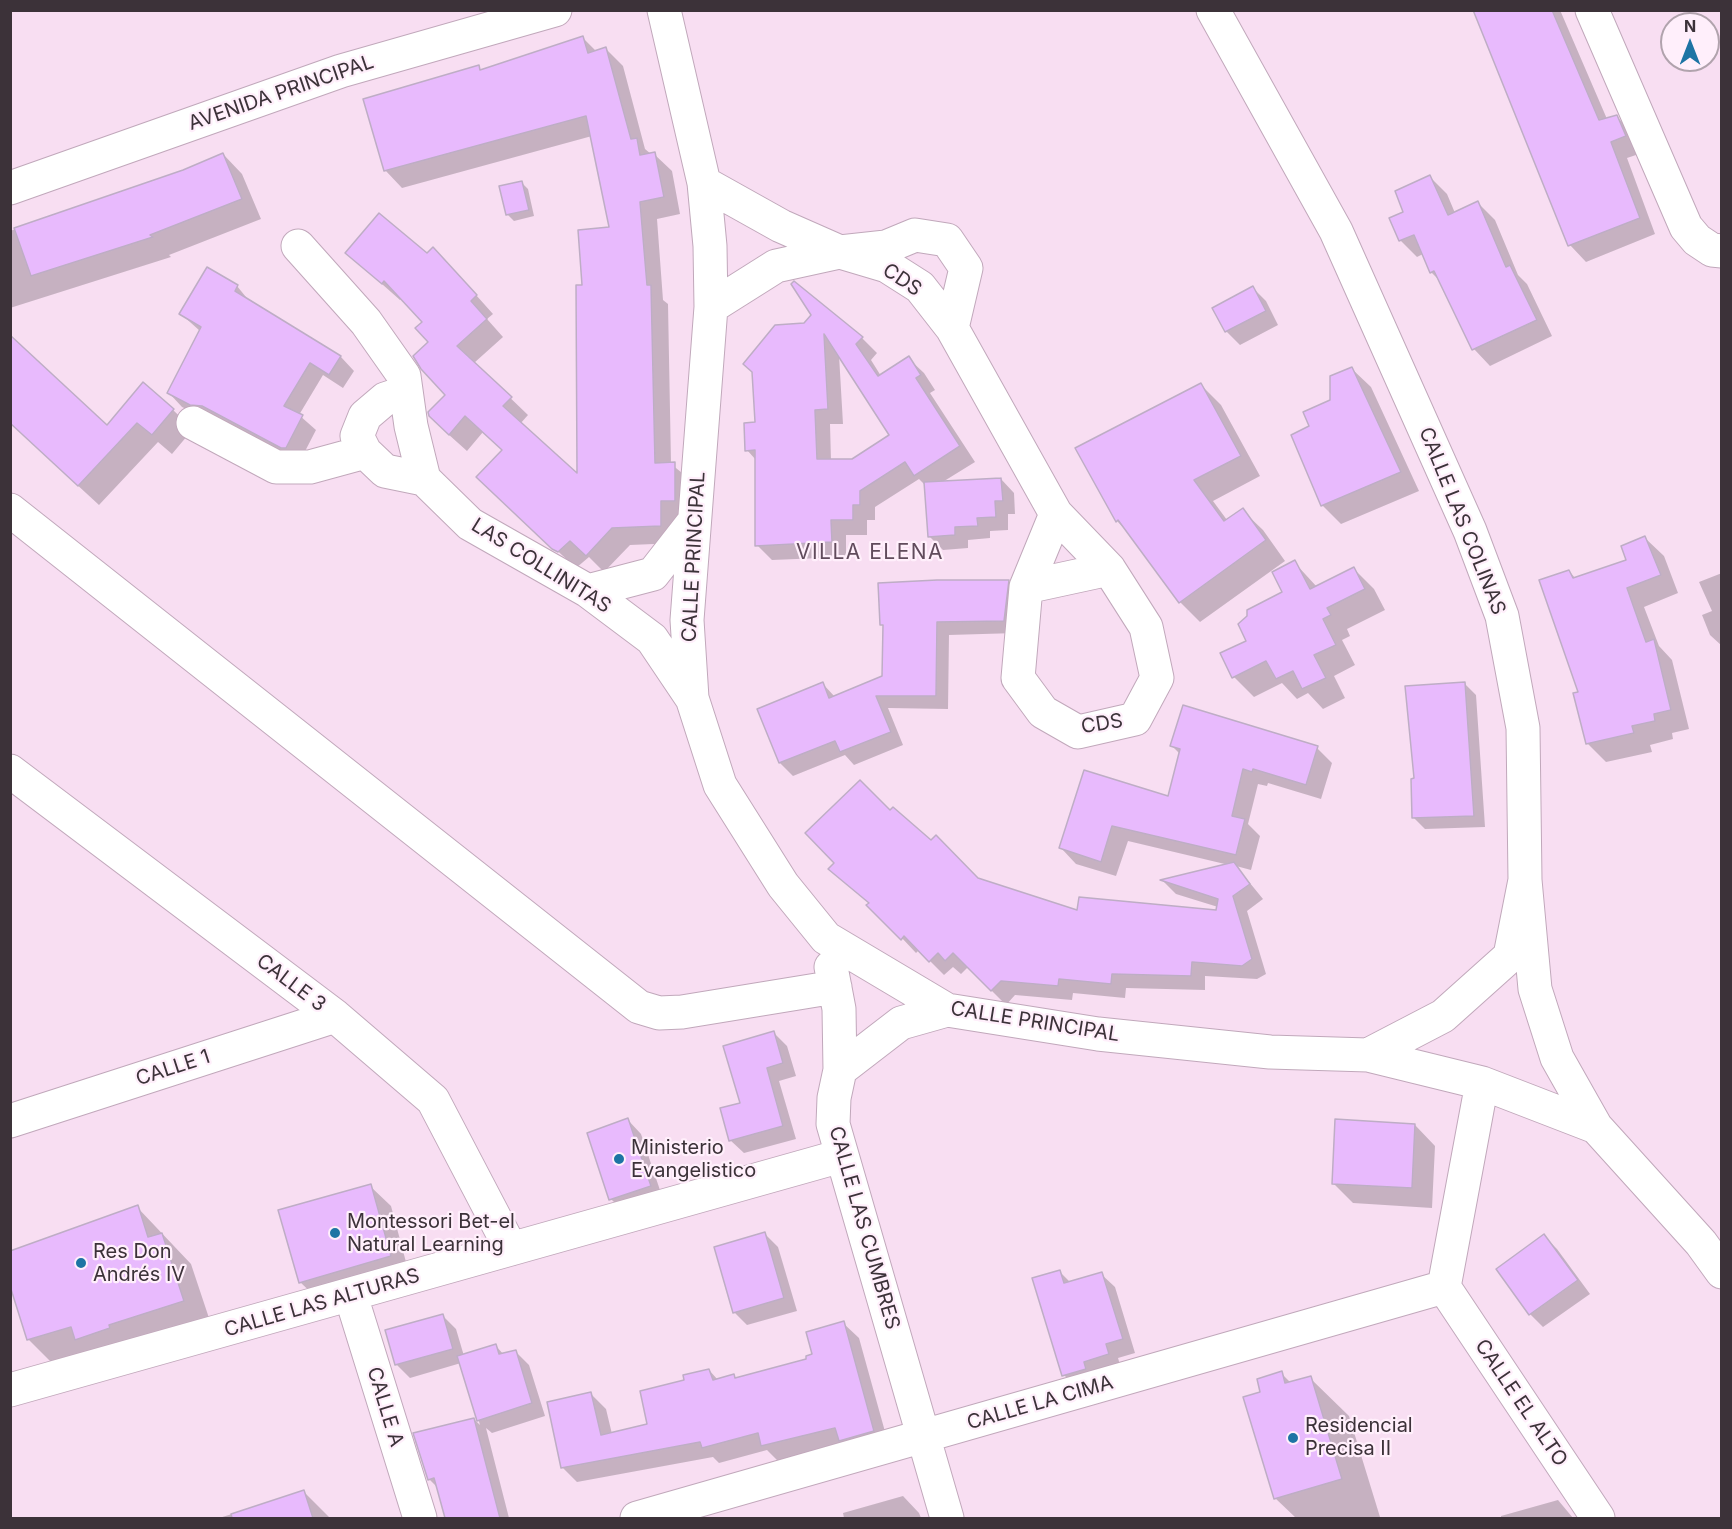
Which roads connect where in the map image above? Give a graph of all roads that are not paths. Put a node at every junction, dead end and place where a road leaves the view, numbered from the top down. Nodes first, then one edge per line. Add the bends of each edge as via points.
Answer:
1 (555, 10) edge
2 (664, 10) edge
3 (1213, 10) edge
4 (1592, 10) edge
5 (704, 183) junction
6 (10, 188) edge
7 (298, 246) dead end
8 (1722, 251) edge
9 (840, 252) junction
10 (711, 307) junction
11 (952, 328) junction
12 (406, 393) junction
13 (193, 423) dead end
14 (365, 452) junction
15 (424, 479) junction
16 (10, 510) edge
17 (1056, 514) junction
18 (692, 524) junction
19 (1109, 569) junction
20 (1026, 587) junction
21 (588, 591) junction
22 (692, 698) junction
23 (10, 771) edge
24 (1525, 880) junction
25 (826, 938) junction
26 (835, 987) junction
27 (947, 1010) junction
28 (334, 1016) junction
29 (1368, 1055) junction
30 (840, 1070) junction
31 (1482, 1083) junction
32 (10, 1121) edge
33 (1596, 1127) junction
34 (841, 1156) junction
35 (511, 1249) junction
36 (1722, 1272) edge
37 (1444, 1287) junction
38 (351, 1296) junction
39 (10, 1390) edge
40 (925, 1436) junction
41 (420, 1518) edge
42 (637, 1518) edge
43 (947, 1518) edge
44 (1598, 1518) edge

1 - 6 street, AVENIDA PRINCIPAL via 340,70
2 - 5 street, CALLE PRINCIPAL
3 - 24 street, CALLE LAS COLINAS via 1336,231 1465,520 1502,616 1523,728
4 - 8 street via 1686,227 1712,250
5 - 9 street via 781,226
5 - 10 street, CALLE PRINCIPAL
7 - 12 street via 366,322 405,376
9 - 10 street, CDS via 776,266
9 - 11 street, CDS via 887,266 920,287
9 - 11 street via 886,247 915,235 947,240 966,268
10 - 18 street, CALLE PRINCIPAL
11 - 17 street, CDS
12 - 14 street via 385,399 365,416 357,436
12 - 15 street
13 - 14 street via 276,467 310,467
14 - 15 street via 385,471
15 - 21 street, LAS COLLINITAS via 470,524
16 - 26 street via 639,1007 659,1013 682,1012
17 - 19 street, CDS
17 - 20 street, CDS
18 - 21 street via 653,574
18 - 22 street, CALLE PRINCIPAL via 687,620
19 - 20 street
19 - 20 street, CDS via 1146,627 1157,678 1135,719 1078,732 1043,712 1018,678
21 - 22 street, LAS COLLINITAS via 652,639
22 - 25 street, CALLE PRINCIPAL via 720,785 783,885
23 - 28 street, CALLE 3
24 - 29 street, CALLE PRINCIPAL via 1509,956 1443,1017
24 - 33 street, CALLE LAS COLINAS via 1535,989 1557,1058
25 - 26 street, CALLE LAS CUMBRES
25 - 27 street, CALLE PRINCIPAL
26 - 30 street, CALLE LAS CUMBRES
27 - 29 street, CALLE PRINCIPAL via 1121,1036 1270,1052
27 - 30 street via 901,1023
28 - 32 street, CALLE 1
28 - 35 street, CALLE 3 via 433,1100
29 - 31 street
30 - 34 street, CALLE LAS CUMBRES via 833,1124
31 - 33 street
31 - 37 street
33 - 36 street, CALLE LAS COLINAS via 1701,1243
34 - 35 street, CALLE LAS ALTURAS
34 - 40 street, CALLE LAS CUMBRES
35 - 38 street, CALLE LAS ALTURAS
37 - 40 street, CALLE LA CIMA
37 - 44 street, CALLE EL ALTO
38 - 39 street, CALLE LAS ALTURAS
38 - 41 street, CALLE A
40 - 42 street, CALLE LA CIMA
40 - 43 street, CALLE LAS CUMBRES

